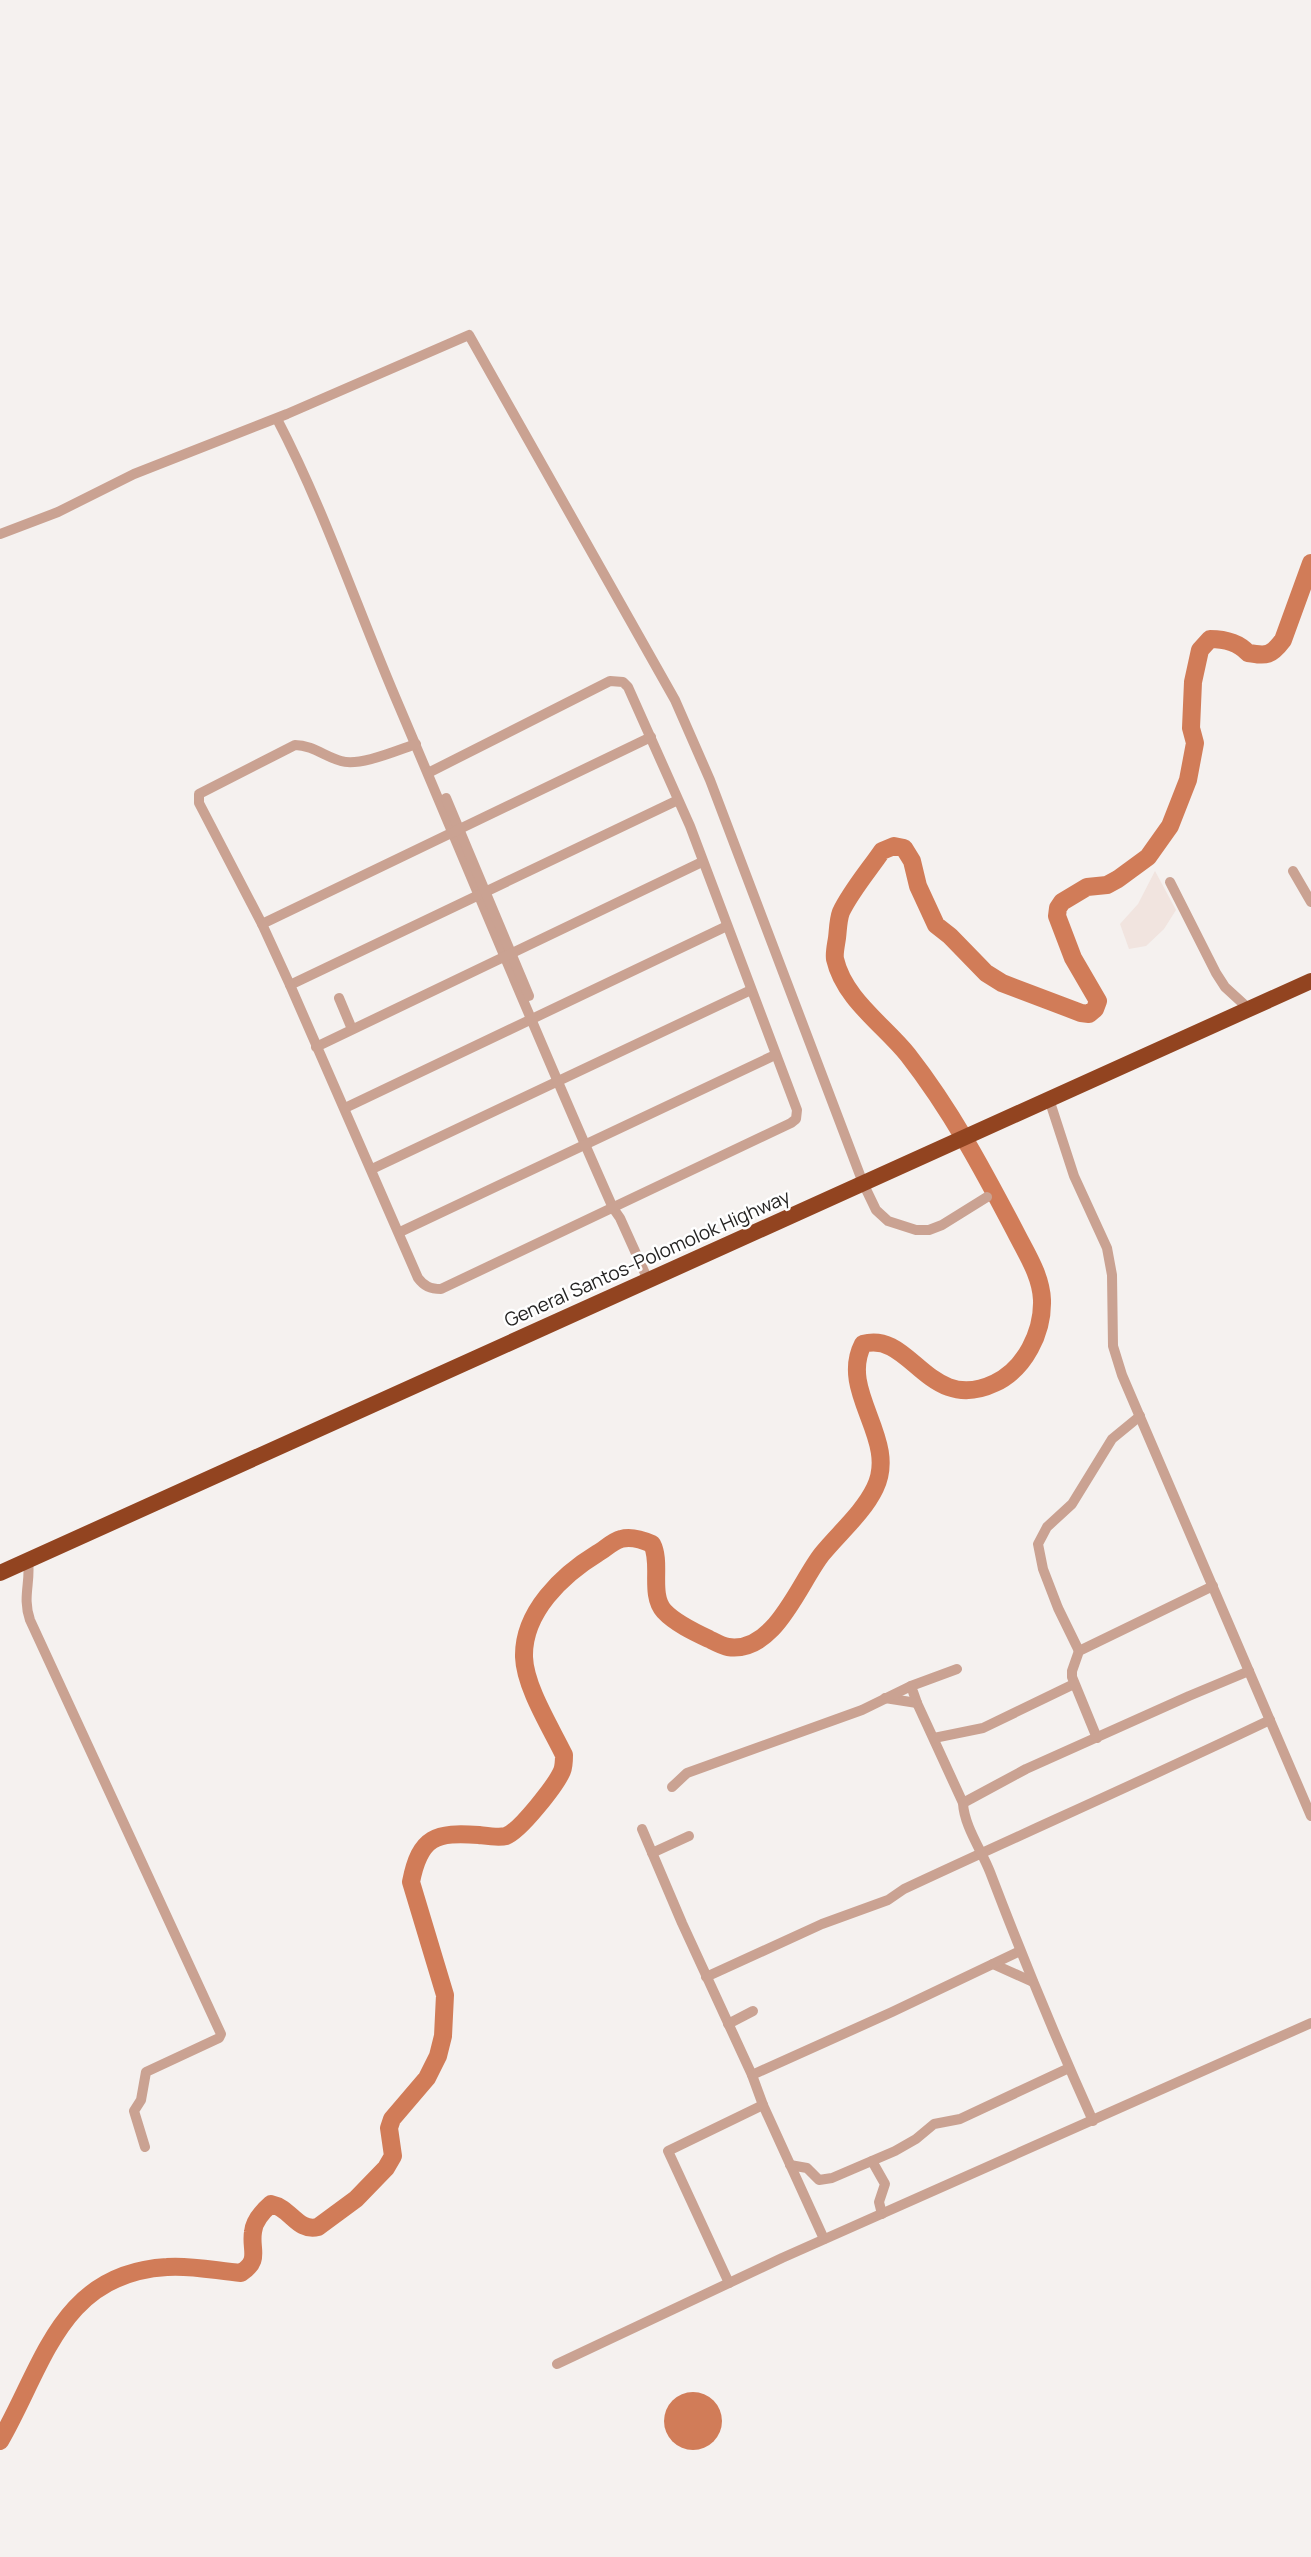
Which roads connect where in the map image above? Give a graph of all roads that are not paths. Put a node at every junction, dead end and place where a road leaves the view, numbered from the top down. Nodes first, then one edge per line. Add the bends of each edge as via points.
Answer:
1 (277, 419) junction
2 (0, 534) edge
3 (401, 704) junction
4 (651, 737) junction
5 (416, 744) junction
6 (431, 771) junction
7 (678, 800) junction
8 (457, 830) junction
9 (702, 862) junction
10 (1293, 871) dead end
11 (1170, 882) dead end
12 (483, 893) junction
13 (1311, 902) edge
14 (262, 923) junction
15 (727, 926) junction
16 (509, 954) junction
17 (1311, 981) edge
18 (290, 985) junction
19 (751, 990) junction
20 (339, 998) dead end
21 (1249, 1009) junction
22 (534, 1018) junction
23 (352, 1028) junction
24 (316, 1047) junction
25 (775, 1055) junction
26 (560, 1079) junction
27 (1049, 1099) junction
28 (345, 1108) junction
29 (587, 1143) junction
30 (372, 1169) junction
31 (863, 1183) junction
32 (987, 1197) dead end
33 (615, 1206) junction
34 (400, 1232) junction
35 (648, 1280) junction
36 (1140, 1416) junction
37 (27, 1561) junction
38 (0, 1573) edge
39 (1213, 1586) junction
40 (1079, 1651) junction
41 (957, 1669) dead end
42 (1249, 1671) junction
43 (1074, 1684) junction
44 (911, 1686) junction
45 (885, 1698) junction
46 (917, 1703) junction
47 (1270, 1720) junction
48 (934, 1738) junction
49 (1097, 1738) junction
50 (672, 1787) dead end
51 (963, 1803) junction
52 (1311, 1816) edge
53 (642, 1829) dead end
54 (689, 1836) dead end
55 (982, 1852) junction
56 (652, 1853) junction
57 (1020, 1951) junction
58 (993, 1964) junction
59 (706, 1977) junction
60 (1033, 1982) junction
61 (753, 2011) dead end
62 (1311, 2023) edge
63 (728, 2024) junction
64 (1069, 2068) junction
65 (752, 2075) junction
66 (763, 2105) junction
67 (1093, 2121) junction
68 (145, 2147) dead end
69 (872, 2161) junction
70 (790, 2165) junction
71 (881, 2214) junction
72 (824, 2239) junction
73 (729, 2283) junction
74 (557, 2364) dead end

1 - 2 street via 134,474 58,512
1 - 3 street via 315,485
1 - 31 street via 469,335 675,699
3 - 5 street
3 - 6 street
4 - 6 street via 628,687 616,680
4 - 7 street
4 - 8 street
5 - 6 street
5 - 14 street via 351,763 295,745 199,794 199,803
6 - 8 street
7 - 9 street
7 - 12 street
8 - 12 street
8 - 14 street
9 - 15 street
9 - 16 street
10 - 13 street
11 - 21 street via 1216,974
12 - 16 street
12 - 18 street
14 - 18 street
15 - 19 street
15 - 22 street
16 - 22 street
16 - 23 street
17 - 21 highway, General Santos-Polomolok Highway
18 - 24 street
19 - 25 street
19 - 26 street
20 - 23 street
21 - 27 highway, General Santos-Polomolok Highway
22 - 26 street
22 - 28 street
23 - 24 street
24 - 28 street
25 - 29 street
25 - 33 street via 797,1110 796,1119
26 - 29 street
26 - 30 street
27 - 31 highway, General Santos-Polomolok Highway
27 - 36 street via 1074,1176 1107,1248 1113,1346
28 - 30 street
29 - 33 street
29 - 34 street
30 - 34 street
31 - 32 street via 876,1210 888,1221 916,1230 943,1225
31 - 35 highway, General Santos-Polomolok Highway
33 - 34 street via 440,1289 423,1284
33 - 35 street
35 - 37 highway, General Santos-Polomolok Highway
36 - 39 street
36 - 40 street via 1112,1439 1072,1504 1047,1527 1038,1544 1043,1569
37 - 38 highway, General Santos-Polomolok Highway
37 - 68 street via 25,1601 30,1620 221,2034 219,2039 146,2072 134,2111
39 - 40 street
39 - 42 street
40 - 43 street via 1072,1671
41 - 44 street
42 - 47 street
42 - 49 street
43 - 48 street via 983,1728
43 - 49 street
44 - 45 street
44 - 46 street
45 - 46 street
45 - 50 street via 687,1773
46 - 48 street
47 - 52 street
47 - 55 street
48 - 51 street
49 - 51 street
51 - 55 street
53 - 56 street
54 - 56 street
55 - 57 street
55 - 59 street via 888,1900 822,1924
56 - 59 street
57 - 58 street
57 - 60 street
58 - 60 street
58 - 65 street
59 - 63 street
60 - 64 street
61 - 63 street
62 - 67 street
63 - 65 street
64 - 67 street
64 - 69 street via 960,2119 934,2124 916,2139
65 - 66 street
66 - 70 street
66 - 73 street via 668,2151
67 - 71 street
69 - 70 street via 821,2181 807,2168
69 - 71 street via 885,2184 879,2202
70 - 72 street
71 - 72 street
72 - 73 street
73 - 74 street

